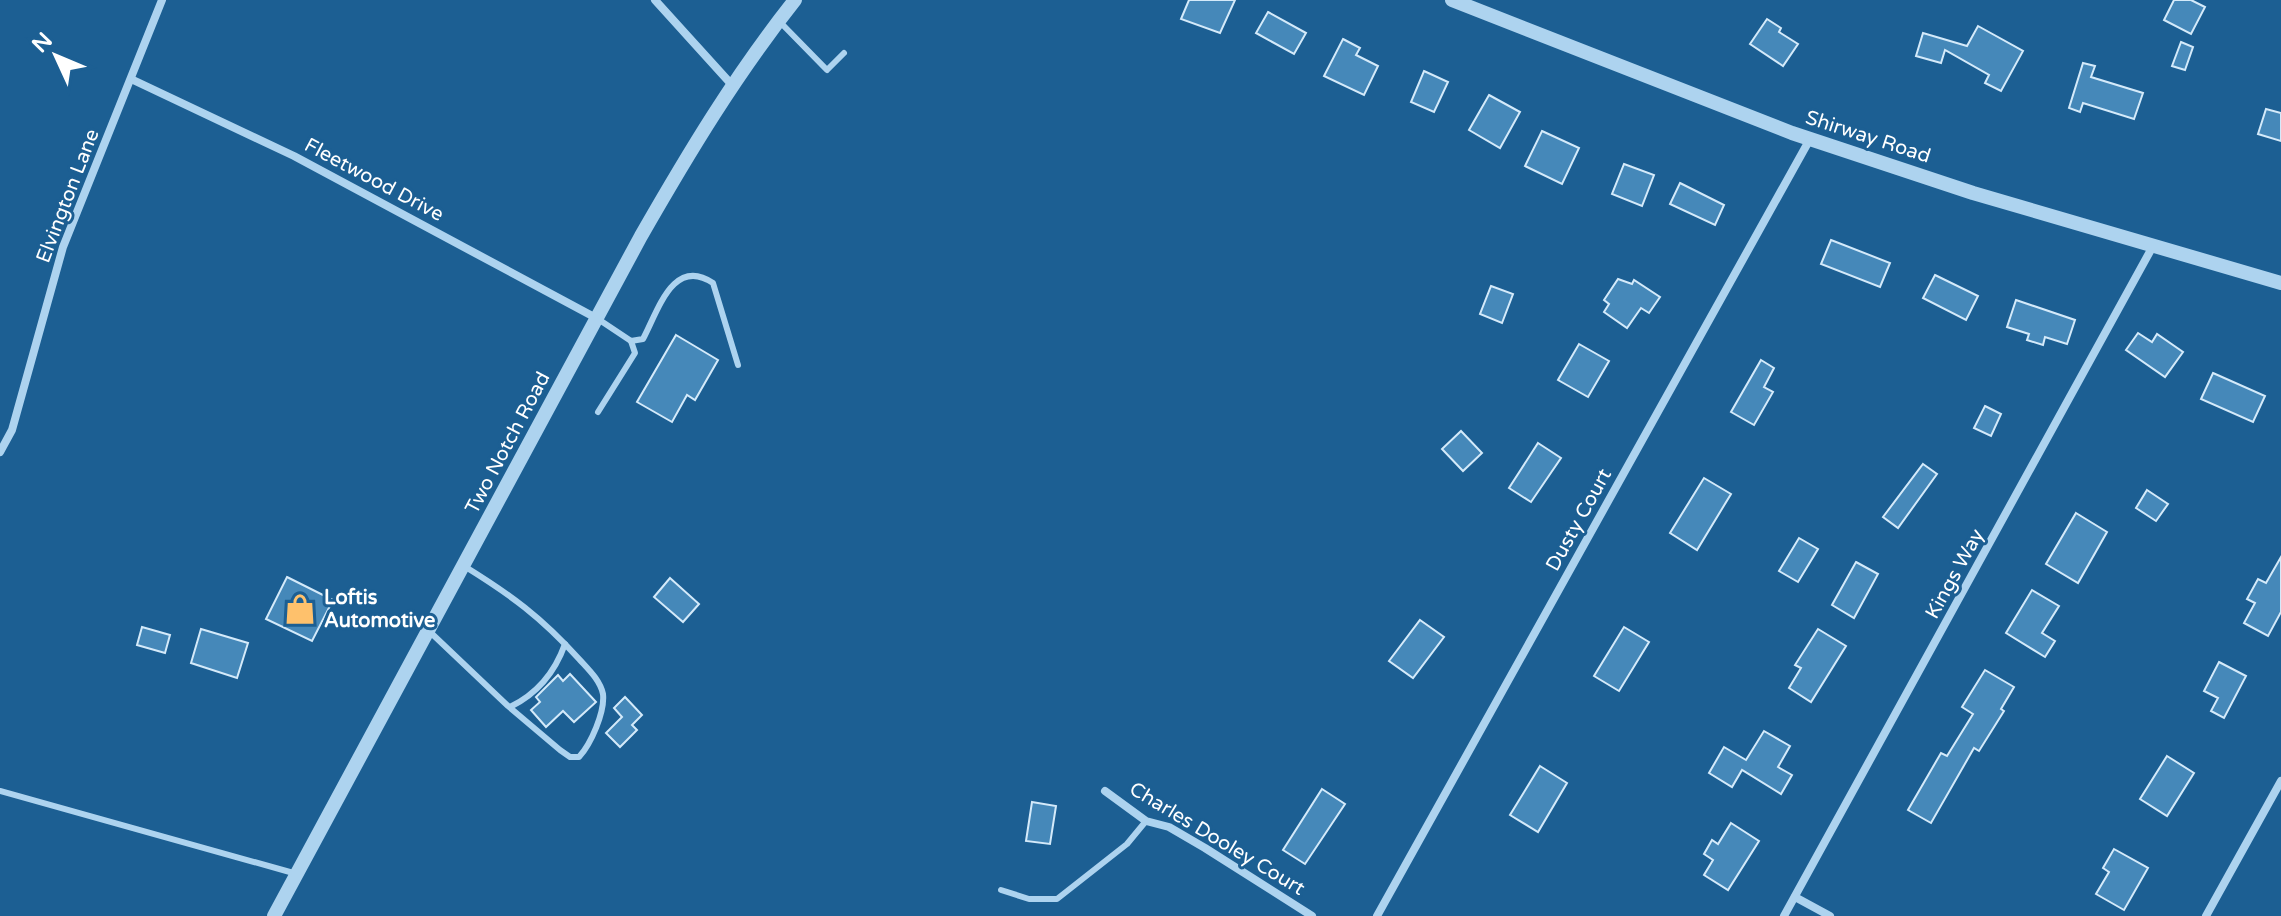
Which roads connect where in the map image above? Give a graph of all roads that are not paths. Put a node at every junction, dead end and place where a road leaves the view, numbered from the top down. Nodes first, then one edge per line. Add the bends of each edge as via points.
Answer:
1 (162, 0) edge
2 (655, 0) edge
3 (795, 0) edge
4 (1452, 0) edge
5 (779, 21) junction
6 (844, 53) dead end
7 (131, 79) junction
8 (732, 85) junction
9 (1810, 139) junction
10 (2153, 246) junction
11 (2281, 283) edge
12 (598, 319) junction
13 (631, 341) junction
14 (738, 365) dead end
15 (598, 412) dead end
16 (0, 452) edge
17 (464, 566) junction
18 (429, 631) junction
19 (565, 644) junction
20 (510, 707) junction
21 (2281, 781) edge
22 (0, 791) edge
23 (1105, 791) dead end
24 (1146, 821) junction
25 (297, 874) junction
26 (1001, 890) dead end
27 (1795, 897) junction
28 (274, 916) edge
29 (1312, 916) edge
30 (1377, 916) edge
31 (1784, 916) edge
32 (1830, 916) edge
33 (2206, 916) edge

1 - 7 street, Elvington Lane
2 - 8 street
3 - 5 street, Two Notch Road
4 - 9 street, Shirway Road
5 - 6 lane via 827,70
5 - 8 street, Two Notch Road
7 - 12 street, Fleetwood Drive via 281,149
7 - 16 street, Elvington Lane via 63,247 12,430
8 - 12 street, Two Notch Road via 689,152
9 - 10 street, Shirway Road
9 - 30 street, Dusty Court
10 - 11 street, Shirway Road
10 - 27 street, Kings Way
12 - 13 lane
12 - 17 street, Two Notch Road
13 - 14 lane via 643,339 672,284 684,276 701,275 713,283
13 - 15 lane via 635,353
17 - 18 street, Two Notch Road
17 - 19 lane via 514,597
18 - 20 lane
18 - 25 street, Two Notch Road
19 - 20 lane via 553,671 526,699
19 - 20 lane via 603,693 586,750 570,757
21 - 33 street
22 - 25 lane
23 - 24 street, Charles Dooley Court
24 - 26 lane via 1127,844 1057,899 1029,899
24 - 29 street, Charles Dooley Court via 1169,827
25 - 28 street, Two Notch Road
27 - 31 street, Kings Way
27 - 32 street

